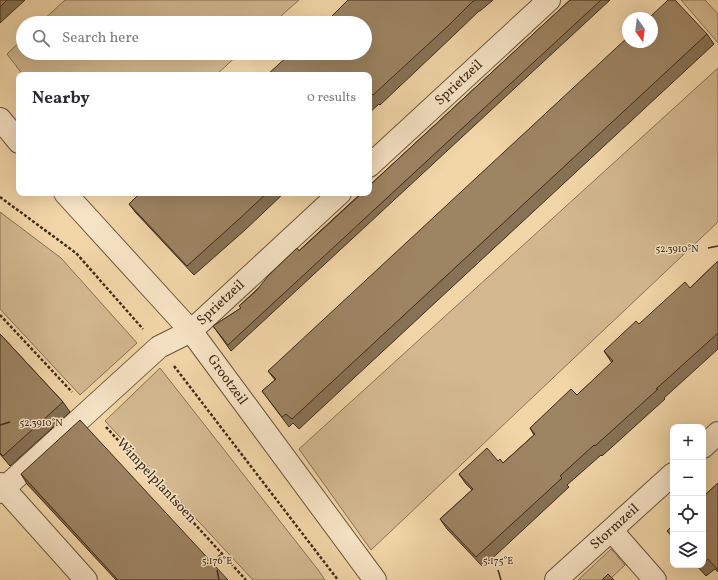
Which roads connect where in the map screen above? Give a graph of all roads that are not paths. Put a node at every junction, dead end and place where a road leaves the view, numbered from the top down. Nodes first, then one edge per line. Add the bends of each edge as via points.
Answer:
1 (549, 0) edge
2 (372, 163) edge
3 (68, 196) edge
4 (337, 196) edge
5 (191, 331) junction
6 (718, 433) edge
7 (706, 444) edge
8 (670, 477) edge
9 (1, 488) edge
10 (612, 531) junction
11 (86, 580) edge
12 (375, 580) edge
13 (556, 580) edge
14 (655, 580) edge

1 - 2 street, Sprietzeil
3 - 5 street, Grootzeil
4 - 5 street, Sprietzeil
5 - 9 street, Sprietzeil via 159,347
5 - 12 street, Grootzeil
6 - 7 street
8 - 10 street, Stormzeil
9 - 11 street
10 - 13 street, Stormzeil
10 - 14 street

